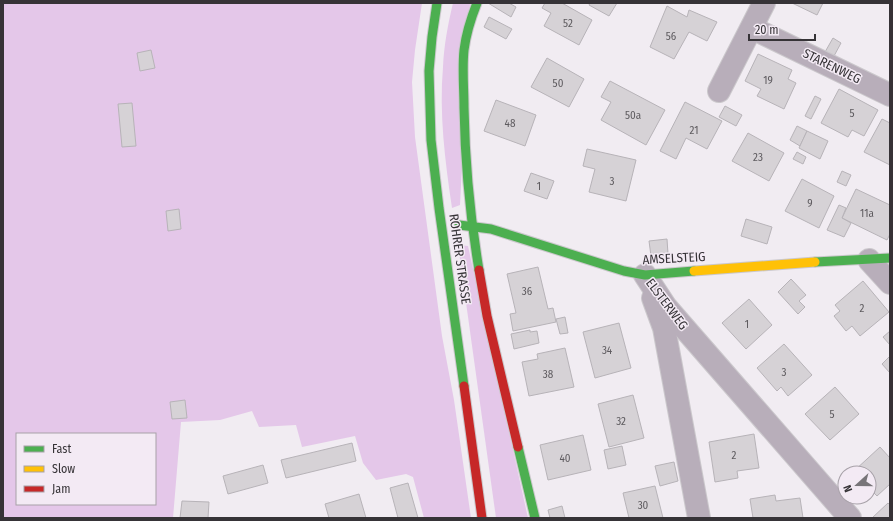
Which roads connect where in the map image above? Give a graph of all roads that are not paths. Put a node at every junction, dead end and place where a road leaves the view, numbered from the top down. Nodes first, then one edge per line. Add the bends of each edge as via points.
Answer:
1 (437, 3) edge
2 (477, 3) edge
3 (764, 3) edge
4 (752, 28) junction
5 (719, 91) dead end
6 (890, 95) edge
7 (441, 224) junction
8 (472, 226) junction
9 (880, 259) edge
10 (645, 275) junction
11 (890, 283) edge
12 (482, 518) edge
13 (535, 518) edge
14 (699, 518) edge
15 (850, 518) edge

1 - 7 street, ROHRER STRASSE via 429,84 430,126
2 - 8 street, ROHRER STRASSE via 469,24 464,51 464,119
3 - 4 street
4 - 5 street
4 - 6 street, STARENWEG
7 - 8 street, AMSELSTEIG
7 - 12 street, ROHRER STRASSE
8 - 10 street, AMSELSTEIG via 491,229 624,271
8 - 13 street via 487,316
9 - 10 street, AMSELSTEIG
9 - 11 street
10 - 14 street, ELSTERWEG via 664,328
10 - 15 street, ELSTERWEG via 666,307

